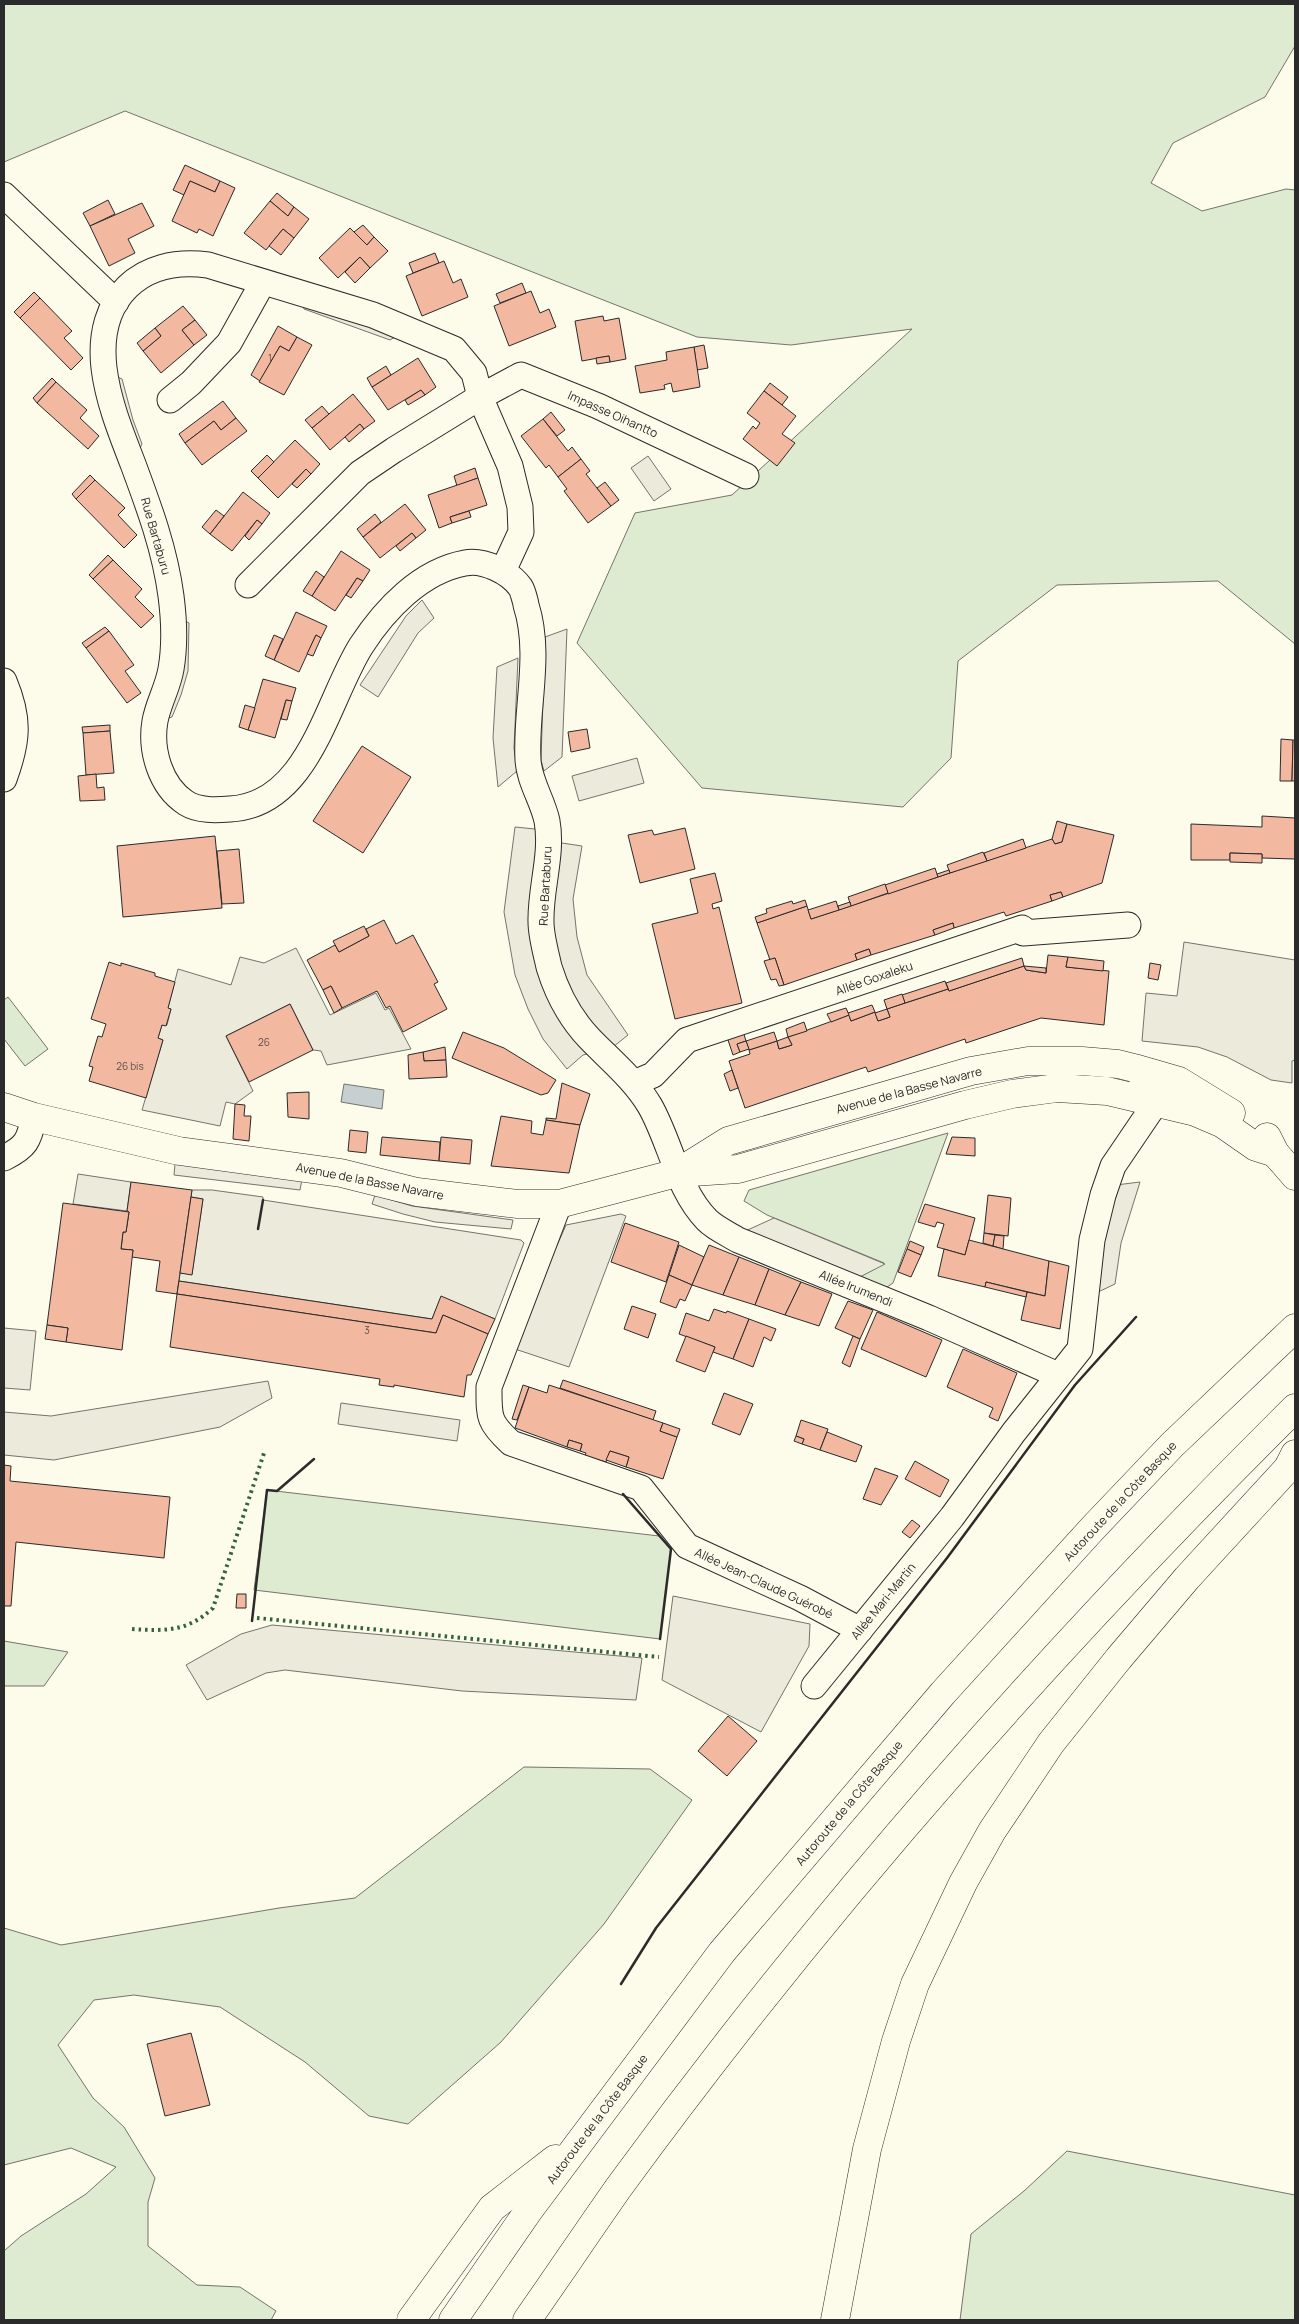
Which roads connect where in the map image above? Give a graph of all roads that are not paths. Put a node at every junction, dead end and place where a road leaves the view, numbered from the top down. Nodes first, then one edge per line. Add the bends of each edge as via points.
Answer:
1 (4, 195) edge
2 (263, 282) junction
3 (116, 302) junction
4 (480, 397) junction
5 (170, 400) dead end
6 (746, 476) dead end
7 (503, 571) junction
8 (248, 585) dead end
9 (4, 681) edge
10 (4, 779) edge
11 (1128, 924) dead end
12 (1134, 1068) junction
13 (634, 1083) junction
14 (1152, 1102) junction
15 (4, 1107) edge
16 (34, 1117) junction
17 (1261, 1142) junction
18 (4, 1158) edge
19 (677, 1173) junction
20 (1295, 1176) edge
21 (559, 1204) junction
22 (1295, 1328) edge
23 (1058, 1375) junction
24 (1295, 1408) edge
25 (1295, 1454) edge
26 (860, 1630) junction
27 (814, 1686) dead end
28 (586, 2135) junction
29 (835, 2316) edge
30 (411, 2320) edge
31 (453, 2320) edge
32 (527, 2320) edge

1 - 3 street
2 - 3 street, Rue Bartaburu via 208,265 184,262 165,265 140,275
2 - 4 street, Rue Bartaburu via 373,315 454,349 474,373
2 - 5 street via 229,343
3 - 7 street, Rue Bartaburu via 107,322 104,367 118,424 164,555 172,600 174,646 171,673 155,720 156,758 172,790 188,804 211,811 245,809 288,782 317,740 360,648 384,616 416,584 446,566 475,561
4 - 6 street, Impasse Oihantto via 521,375 598,406
4 - 7 street, Rue Bartaburu via 510,466 520,507 521,532
4 - 8 street via 360,473
7 - 13 street, Rue Bartaburu via 521,588 530,617 533,646 527,764 547,822 541,924 549,966 563,1003 585,1034
9 - 10 street via 17,730 14,753
11 - 13 street, Allée Goxaleku via 1023,933 1022,928 687,1040 653,1075
12 - 14 street
12 - 17 main road, Avenue de la Basse Navarre via 1179,1081
12 - 19 main road, Avenue de la Basse Navarre via 1082,1061 1028,1061 971,1071 728,1142
13 - 19 street, Rue Bartaburu via 652,1109
14 - 17 main road, Avenue de la Basse Navarre via 1195,1112
14 - 19 main road, Avenue de la Basse Navarre via 1107,1091 1057,1088 1012,1094 738,1169
14 - 23 street, Allée Mari-Martin via 1148,1115 1113,1166 1092,1240 1080,1349
15 - 16 main road, Avenue de la Basse Navarre
16 - 18 street via 30,1138 20,1150
16 - 21 main road, Avenue de la Basse Navarre via 180,1151 340,1173 417,1192 518,1204
17 - 20 main road, Avenue de la Basse Navarre
19 - 21 main road, Avenue de la Basse Navarre
19 - 23 street, Allée Irumendi via 709,1223 738,1240 930,1318
21 - 26 street, Allée Jean-Claude Guérobé via 489,1387 489,1414 496,1429 511,1443 641,1488 687,1546 800,1598
22 - 28 main road, Autoroute de la Côte Basque via 1172,1445 943,1693 722,1952
23 - 26 street, Allée Mari-Martin via 952,1517
24 - 32 main road via 1107,1599 844,1900 619,2187
25 - 29 main road via 1288,1468 1162,1607 1050,1744 992,1831 963,1883 916,1984 896,2041 867,2149
26 - 27 street, Allée Mari-Martin
28 - 30 main road via 492,2208
28 - 31 main road, Autoroute de la Côte Basque via 528,2210

